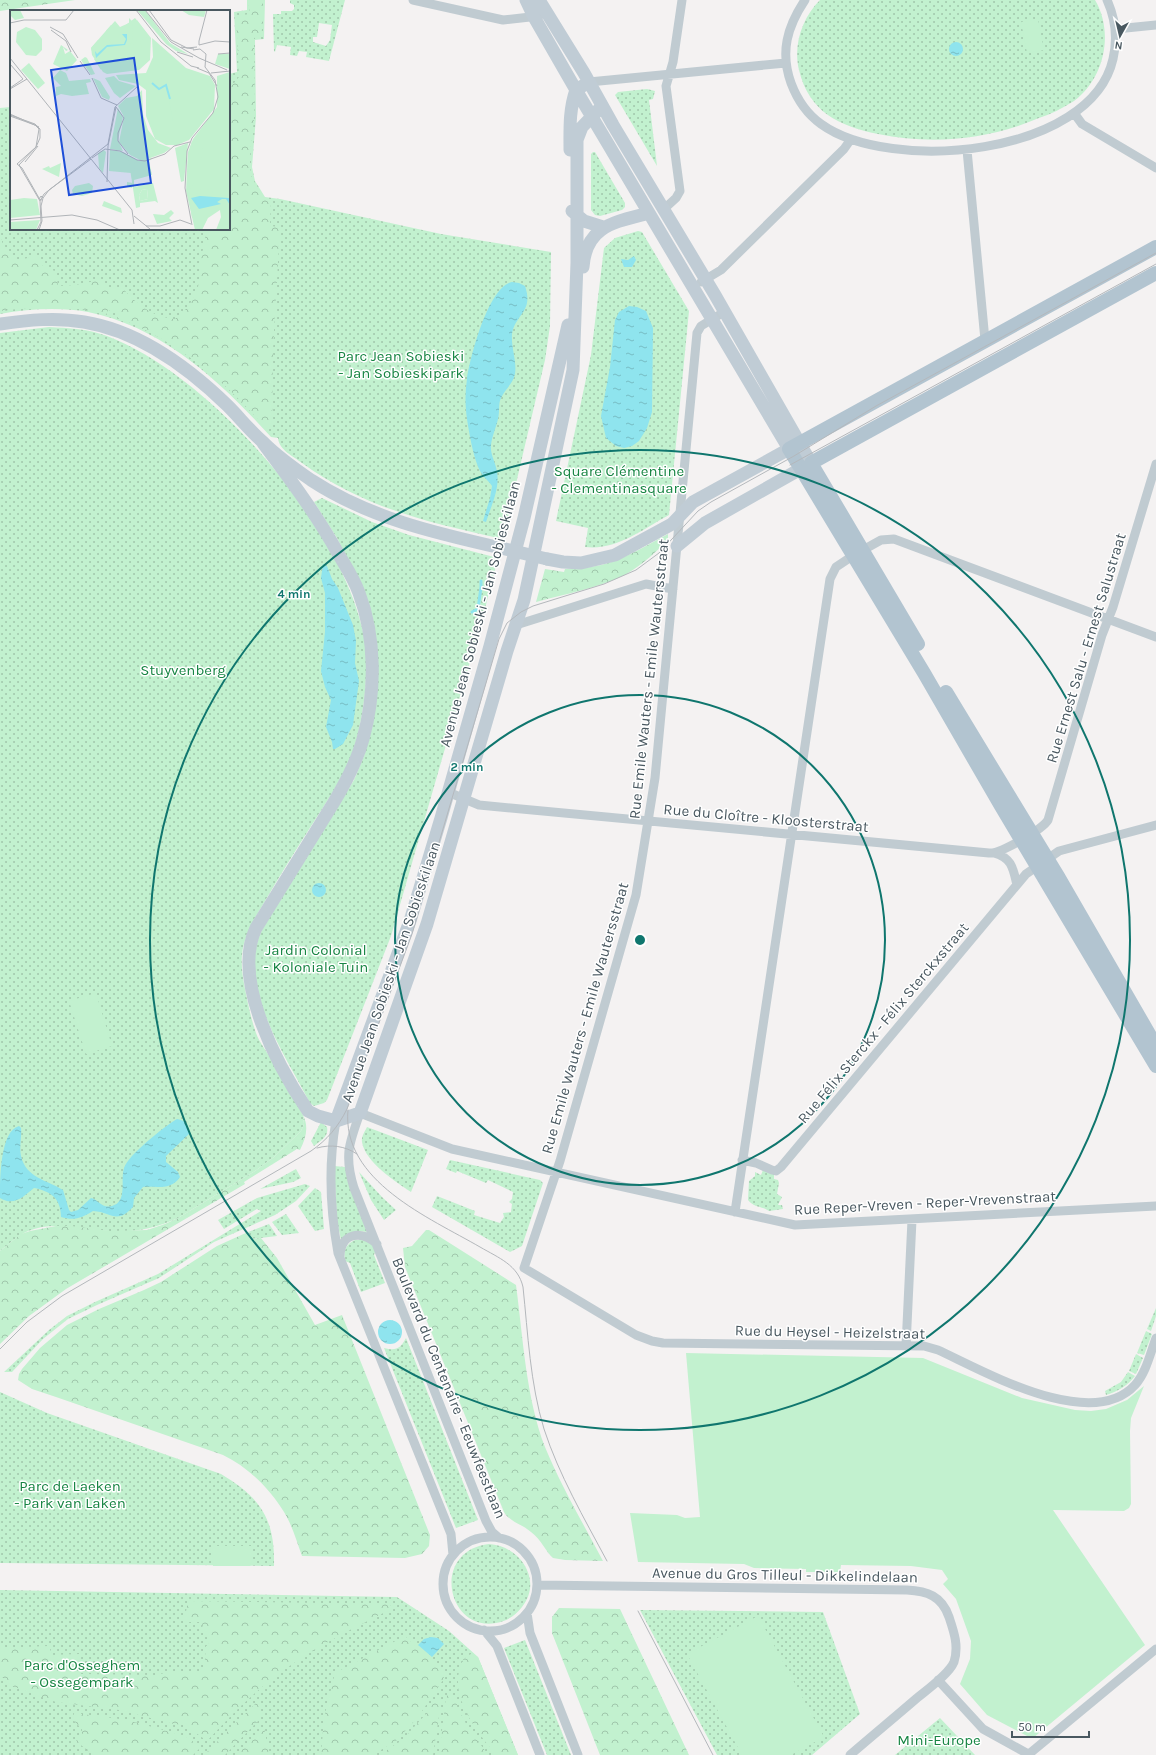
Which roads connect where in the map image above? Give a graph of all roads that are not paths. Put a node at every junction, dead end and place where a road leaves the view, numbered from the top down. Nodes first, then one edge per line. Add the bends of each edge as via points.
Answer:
1 (413, 0) edge
2 (526, 0) edge
3 (539, 0) edge
4 (682, 0) edge
5 (805, 0) edge
6 (1107, 0) edge
7 (548, 15) junction
8 (534, 17) junction
9 (1156, 25) edge
10 (1116, 29) junction
11 (786, 62) junction
12 (668, 75) junction
13 (589, 82) junction
14 (576, 90) junction
15 (602, 106) junction
16 (1074, 114) junction
17 (592, 116) junction
18 (851, 139) junction
19 (967, 150) junction
20 (1156, 168) edge
21 (664, 209) junction
22 (574, 213) junction
23 (649, 213) junction
24 (603, 227) junction
25 (1156, 247) edge
26 (1156, 272) edge
27 (705, 280) junction
28 (693, 286) junction
29 (724, 312) junction
30 (712, 319) junction
31 (0, 324) edge
32 (986, 340) junction
33 (573, 362) junction
34 (263, 443) junction
35 (794, 446) junction
36 (1156, 464) edge
37 (806, 466) junction
38 (1152, 490) edge
39 (679, 518) junction
40 (677, 546) junction
41 (858, 552) junction
42 (673, 589) junction
43 (1108, 619) junction
44 (516, 625) junction
45 (1156, 637) edge
46 (448, 792) junction
47 (464, 799) junction
48 (649, 821) junction
49 (1156, 825) edge
50 (791, 834) junction
51 (1026, 836) junction
52 (994, 853) junction
53 (1042, 862) junction
54 (1016, 885) junction
55 (1156, 1046) edge
56 (1156, 1066) edge
57 (360, 1113) junction
58 (336, 1121) junction
59 (332, 1148) junction
60 (348, 1152) junction
61 (742, 1160) junction
62 (556, 1172) junction
63 (1156, 1206) edge
64 (735, 1212) junction
65 (912, 1220) junction
66 (378, 1245) junction
67 (340, 1260) junction
68 (524, 1268) joint
69 (1156, 1338) edge
70 (906, 1346) junction
71 (499, 1538) junction
72 (453, 1555) junction
73 (537, 1584) junction
74 (527, 1613) junction
75 (484, 1630) junction
76 (1156, 1649) edge
77 (938, 1680) junction
78 (540, 1755) edge
79 (578, 1755) edge
80 (850, 1755) edge
81 (1030, 1755) edge

1 - 8 street via 503,20
2 - 8 street
3 - 7 street
4 - 12 street via 673,62
5 - 11 street via 790,28
6 - 10 street
7 - 8 street
7 - 13 street
8 - 14 street
9 - 10 street
10 - 16 street via 1114,53 1105,80 1092,99
11 - 12 street
11 - 18 street via 793,87 808,111 829,129
12 - 13 street
12 - 21 street via 666,86 680,186 678,196
13 - 14 street
13 - 15 street
14 - 17 street
14 - 22 street, Avenue Jean Sobieski - Jan Sobieskilaan via 570,118
15 - 17 street, Avenue Jean Sobieski - Jan Sobieskilaan
15 - 21 street
16 - 19 street via 1028,134
16 - 20 street via 1082,124
17 - 22 street, Avenue Jean Sobieski - Jan Sobieskilaan via 580,130 578,140
17 - 23 street
18 - 19 street via 913,150
18 - 27 street via 844,149 721,270
19 - 32 street
21 - 27 street
22 - 24 street via 590,224
22 - 33 street, Avenue Jean Sobieski - Jan Sobieskilaan via 577,272
22 - 46 street, Avenue Jean Sobieski - Jan Sobieskilaan via 566,334 518,539
23 - 24 street
23 - 28 street
24 - 33 street via 591,240 584,258 580,329
25 - 32 main road
26 - 37 main road
27 - 28 street
27 - 29 street
28 - 30 street
29 - 30 street, Rue Emile Wauters - Emile Wautersstraat
29 - 35 street
30 - 35 street
30 - 39 street, Rue Emile Wauters - Emile Wautersstraat via 701,326 697,333
31 - 34 street via 39,320 76,321 107,327 136,339 165,355 191,374 229,407
32 - 35 main road
33 - 44 street, Avenue Jean Sobieski - Jan Sobieskilaan via 524,600
34 - 39 street, bridge via 312,481 370,512 418,528 547,559 577,563 600,560 623,551 668,527
34 - 58 street via 322,524 352,578 362,603 370,642 371,692 364,738 340,791 256,928 248,956 254,1000 271,1046 308,1111
35 - 37 main road
35 - 39 street via 693,502
36 - 38 street, Rue Ernest Salu - Ernest Salustraat
37 - 40 street via 705,523
37 - 41 main road
38 - 43 street, Rue Ernest Salu - Ernest Salustraat
39 - 40 street, Rue Emile Wauters - Emile Wautersstraat
40 - 42 street, Rue Emile Wauters - Emile Wautersstraat
41 - 43 street via 881,540 894,539
41 - 50 street via 836,567 830,579
41 - 51 main road
42 - 44 street via 646,584
42 - 48 street, Rue Emile Wauters - Emile Wautersstraat
43 - 45 street
43 - 51 street, Rue Ernest Salu - Ernest Salustraat via 1048,820 1046,824
44 - 47 street, Avenue Jean Sobieski - Jan Sobieskilaan
46 - 47 street, Rue du Cloître - Kloosterstraat
46 - 58 street, Avenue Jean Sobieski - Jan Sobieskilaan via 410,921
47 - 48 street, Rue du Cloître - Kloosterstraat via 480,805
47 - 57 street, Avenue Jean Sobieski - Jan Sobieskilaan via 427,924
48 - 50 street, Rue du Cloître - Kloosterstraat
48 - 62 street, Rue Emile Wauters - Emile Wautersstraat via 635,901
49 - 53 street, Rue Félix Sterckx - Félix Sterckxstraat via 1059,851
50 - 52 street, Rue du Cloître - Kloosterstraat
50 - 61 street
51 - 52 street
51 - 53 main road
52 - 54 street via 1004,856 1009,861
53 - 54 street, Rue Félix Sterckx - Félix Sterckxstraat
53 - 55 main road
53 - 56 main road
54 - 61 street, Rue Félix Sterckx - Félix Sterckxstraat via 781,1168 772,1170
57 - 58 street
57 - 60 street, Avenue Jean Sobieski - Jan Sobieskilaan
57 - 62 street, Rue Reper-Vreven - Reper-Vrevenstraat via 446,1147
58 - 59 street, Avenue Jean Sobieski - Jan Sobieskilaan
59 - 60 street
59 - 67 street, Avenue Jean Sobieski - Jan Sobieskilaan via 330,1170 333,1222
60 - 66 street, Boulevard du Centenaire - Eeuwfeestlaan via 348,1165 354,1188
61 - 64 street
62 - 64 street, Rue Reper-Vreven - Reper-Vrevenstraat
62 - 68 street, Rue Emile Wauters - Emile Wautersstraat
63 - 65 street, Rue Reper-Vreven - Reper-Vrevenstraat
64 - 65 street, Rue Reper-Vreven - Reper-Vrevenstraat via 795,1225
65 - 70 street
66 - 67 street, Boulevard du Centenaire - Eeuwfeestlaan via 367,1236 354,1235 344,1242
66 - 71 street, Boulevard du Centenaire - Eeuwfeestlaan via 486,1521
67 - 72 street via 451,1534
68 - 70 street, Rue du Heysel - Heizelstraat via 622,1328 652,1341
69 - 70 street, Rue du Heysel - Heizelstraat via 1142,1374 1134,1386 1115,1398 1096,1404 1037,1393 1013,1385 938,1350 924,1346
71 - 72 street via 486,1537 474,1540 462,1546
71 - 73 street via 514,1544 526,1554 534,1568
72 - 75 street via 444,1577 446,1600 452,1612 461,1621
73 - 74 street via 534,1600
73 - 77 street, Avenue du Gros Tilleul - Dikkelindelaan via 924,1591 944,1605 956,1644 953,1664
74 - 75 street via 515,1624 500,1630
74 - 79 street via 530,1633
75 - 78 street via 496,1646
76 - 81 street
77 - 80 street, Avenue du Gros Tilleul - Dikkelindelaan
77 - 81 street via 983,1730

